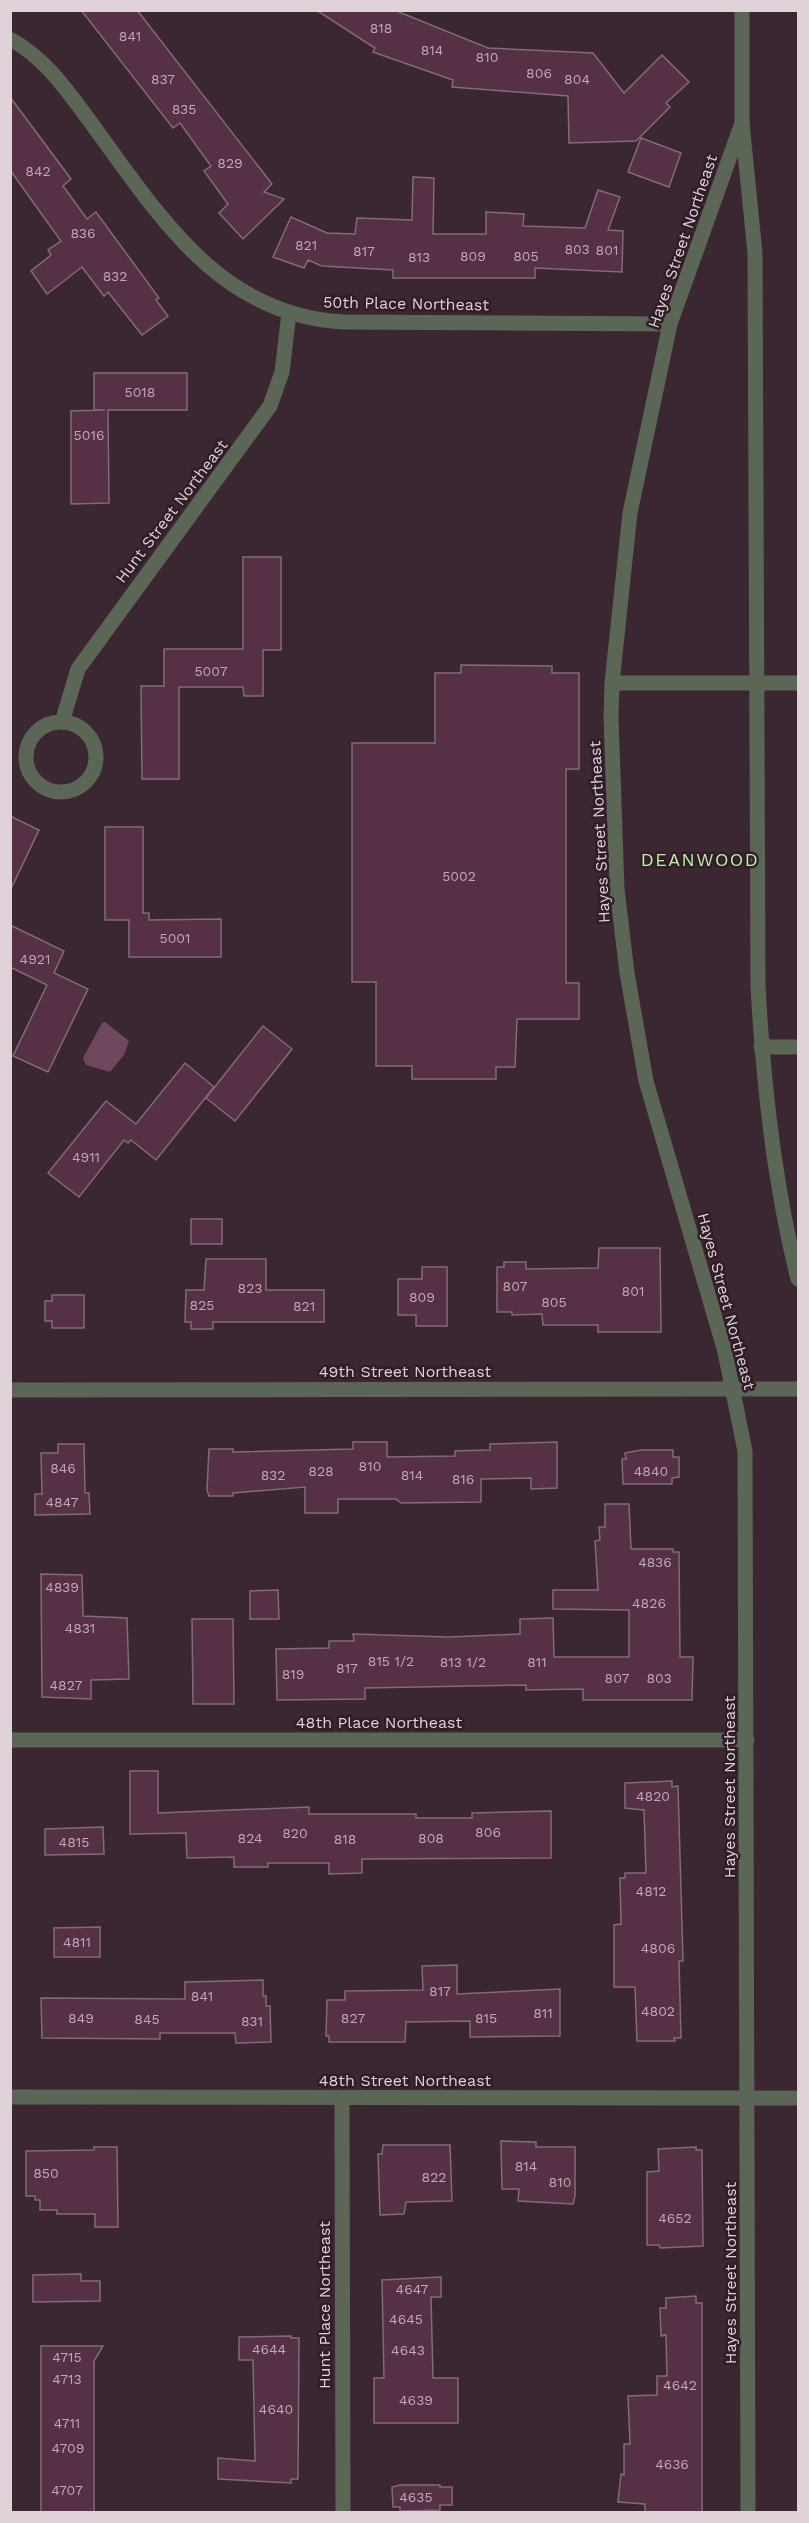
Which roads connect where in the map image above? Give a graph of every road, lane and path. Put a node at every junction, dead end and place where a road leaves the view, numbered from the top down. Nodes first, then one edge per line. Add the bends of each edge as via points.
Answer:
1 (742, 10) edge
2 (10, 39) edge
3 (742, 123) junction
4 (289, 313) junction
5 (670, 324) junction
6 (612, 683) junction
7 (758, 683) junction
8 (798, 683) edge
9 (62, 722) junction
10 (761, 1047) junction
11 (798, 1047) edge
12 (798, 1279) edge
13 (798, 1389) edge
14 (10, 1390) edge
15 (734, 1390) junction
16 (10, 1740) edge
17 (747, 1740) junction
18 (10, 2097) edge
19 (342, 2098) junction
20 (747, 2098) junction
21 (798, 2098) edge
22 (343, 2512) edge
23 (748, 2512) edge

1 - 3 street, Hayes Street Northeast
2 - 4 street, 50th Place Northeast via 51,71 192,252 231,285
3 - 5 street, Hayes Street Northeast
3 - 7 street, Hayes Street Northeast via 755,253
4 - 5 street, 50th Place Northeast via 343,322
4 - 9 street, Hunt Street Northeast via 282,372 270,406 78,669
5 - 6 street, Hayes Street Northeast via 630,513
6 - 7 street
6 - 15 street, Hayes Street Northeast via 617,889 627,973 646,1081
7 - 8 street
7 - 10 street, Hayes Street Northeast
9 - 9 street via 83,729 95,748 96,760 87,780 78,787 56,792 36,782 26,762 26,750 37,730
10 - 11 street
10 - 12 street, Hayes Street Northeast via 774,1155
13 - 15 street, 49th Street Northeast
14 - 15 street, 49th Street Northeast
15 - 17 street, Hayes Street Northeast via 746,1472
16 - 17 street, 48th Place Northeast
17 - 20 street, Hayes Street Northeast
18 - 19 street, 48th Street Northeast
19 - 20 street, 48th Street Northeast
19 - 22 street, Hunt Place Northeast
20 - 21 street, 48th Street Northeast
20 - 23 street, Hayes Street Northeast

